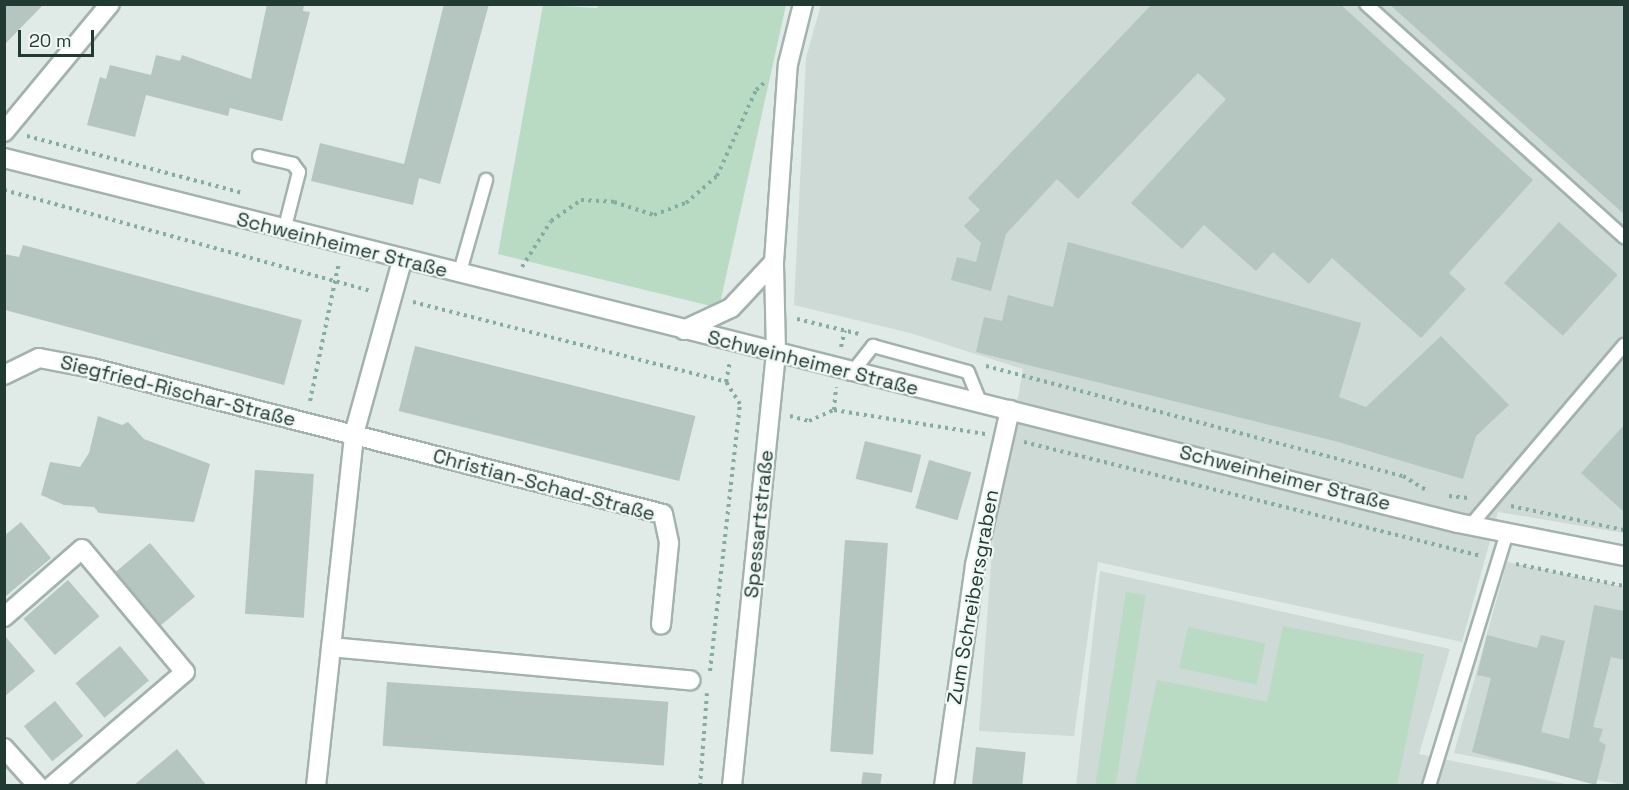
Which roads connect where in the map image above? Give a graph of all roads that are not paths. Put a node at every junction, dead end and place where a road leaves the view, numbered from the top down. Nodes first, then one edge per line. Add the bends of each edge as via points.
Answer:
1 (110, 4) edge
2 (803, 4) edge
3 (1366, 4) edge
4 (4, 132) edge
5 (259, 156) dead end
6 (4, 158) edge
7 (486, 180) dead end
8 (284, 231) junction
9 (1624, 237) edge
10 (402, 261) junction
11 (774, 262) junction
12 (459, 275) junction
13 (684, 330) junction
14 (1624, 345) edge
15 (776, 353) junction
16 (844, 372) junction
17 (4, 375) edge
18 (981, 404) junction
19 (1010, 410) junction
20 (354, 434) junction
21 (1470, 526) junction
22 (1506, 535) junction
23 (1624, 556) edge
24 (4, 617) edge
25 (661, 625) dead end
26 (331, 647) junction
27 (690, 680) dead end
28 (4, 748) edge
29 (38, 786) edge
30 (52, 786) edge
31 (316, 786) edge
32 (732, 786) edge
33 (945, 786) edge
34 (1429, 786) edge

1 - 4 street
2 - 11 street, Spessartstraße via 788,64
3 - 9 lane
5 - 8 lane via 293,164 298,172
6 - 8 street, Schweinheimer Straße
7 - 12 lane
8 - 10 street, Schweinheimer Straße
10 - 12 street, Schweinheimer Straße
10 - 20 street
11 - 13 street via 731,308
11 - 15 street, Spessartstraße
12 - 13 street, Schweinheimer Straße
13 - 15 street, Schweinheimer Straße
14 - 21 lane
15 - 16 street, Schweinheimer Straße
15 - 32 street, Spessartstraße
16 - 18 street, Schweinheimer Straße
16 - 18 lane via 873,346 968,372
17 - 20 street, Siegfried-Rischar-Straße via 39,358
18 - 19 street, Schweinheimer Straße
19 - 21 street, Schweinheimer Straße
19 - 33 street, Zum Schreibersgraben via 959,663
20 - 25 street, Christian-Schad-Straße via 663,514 669,543
20 - 26 street
21 - 22 street, Schweinheimer Straße
22 - 23 street, Schweinheimer Straße
22 - 34 lane
24 - 30 street via 82,549 185,672
26 - 27 street
26 - 31 street
28 - 29 street

